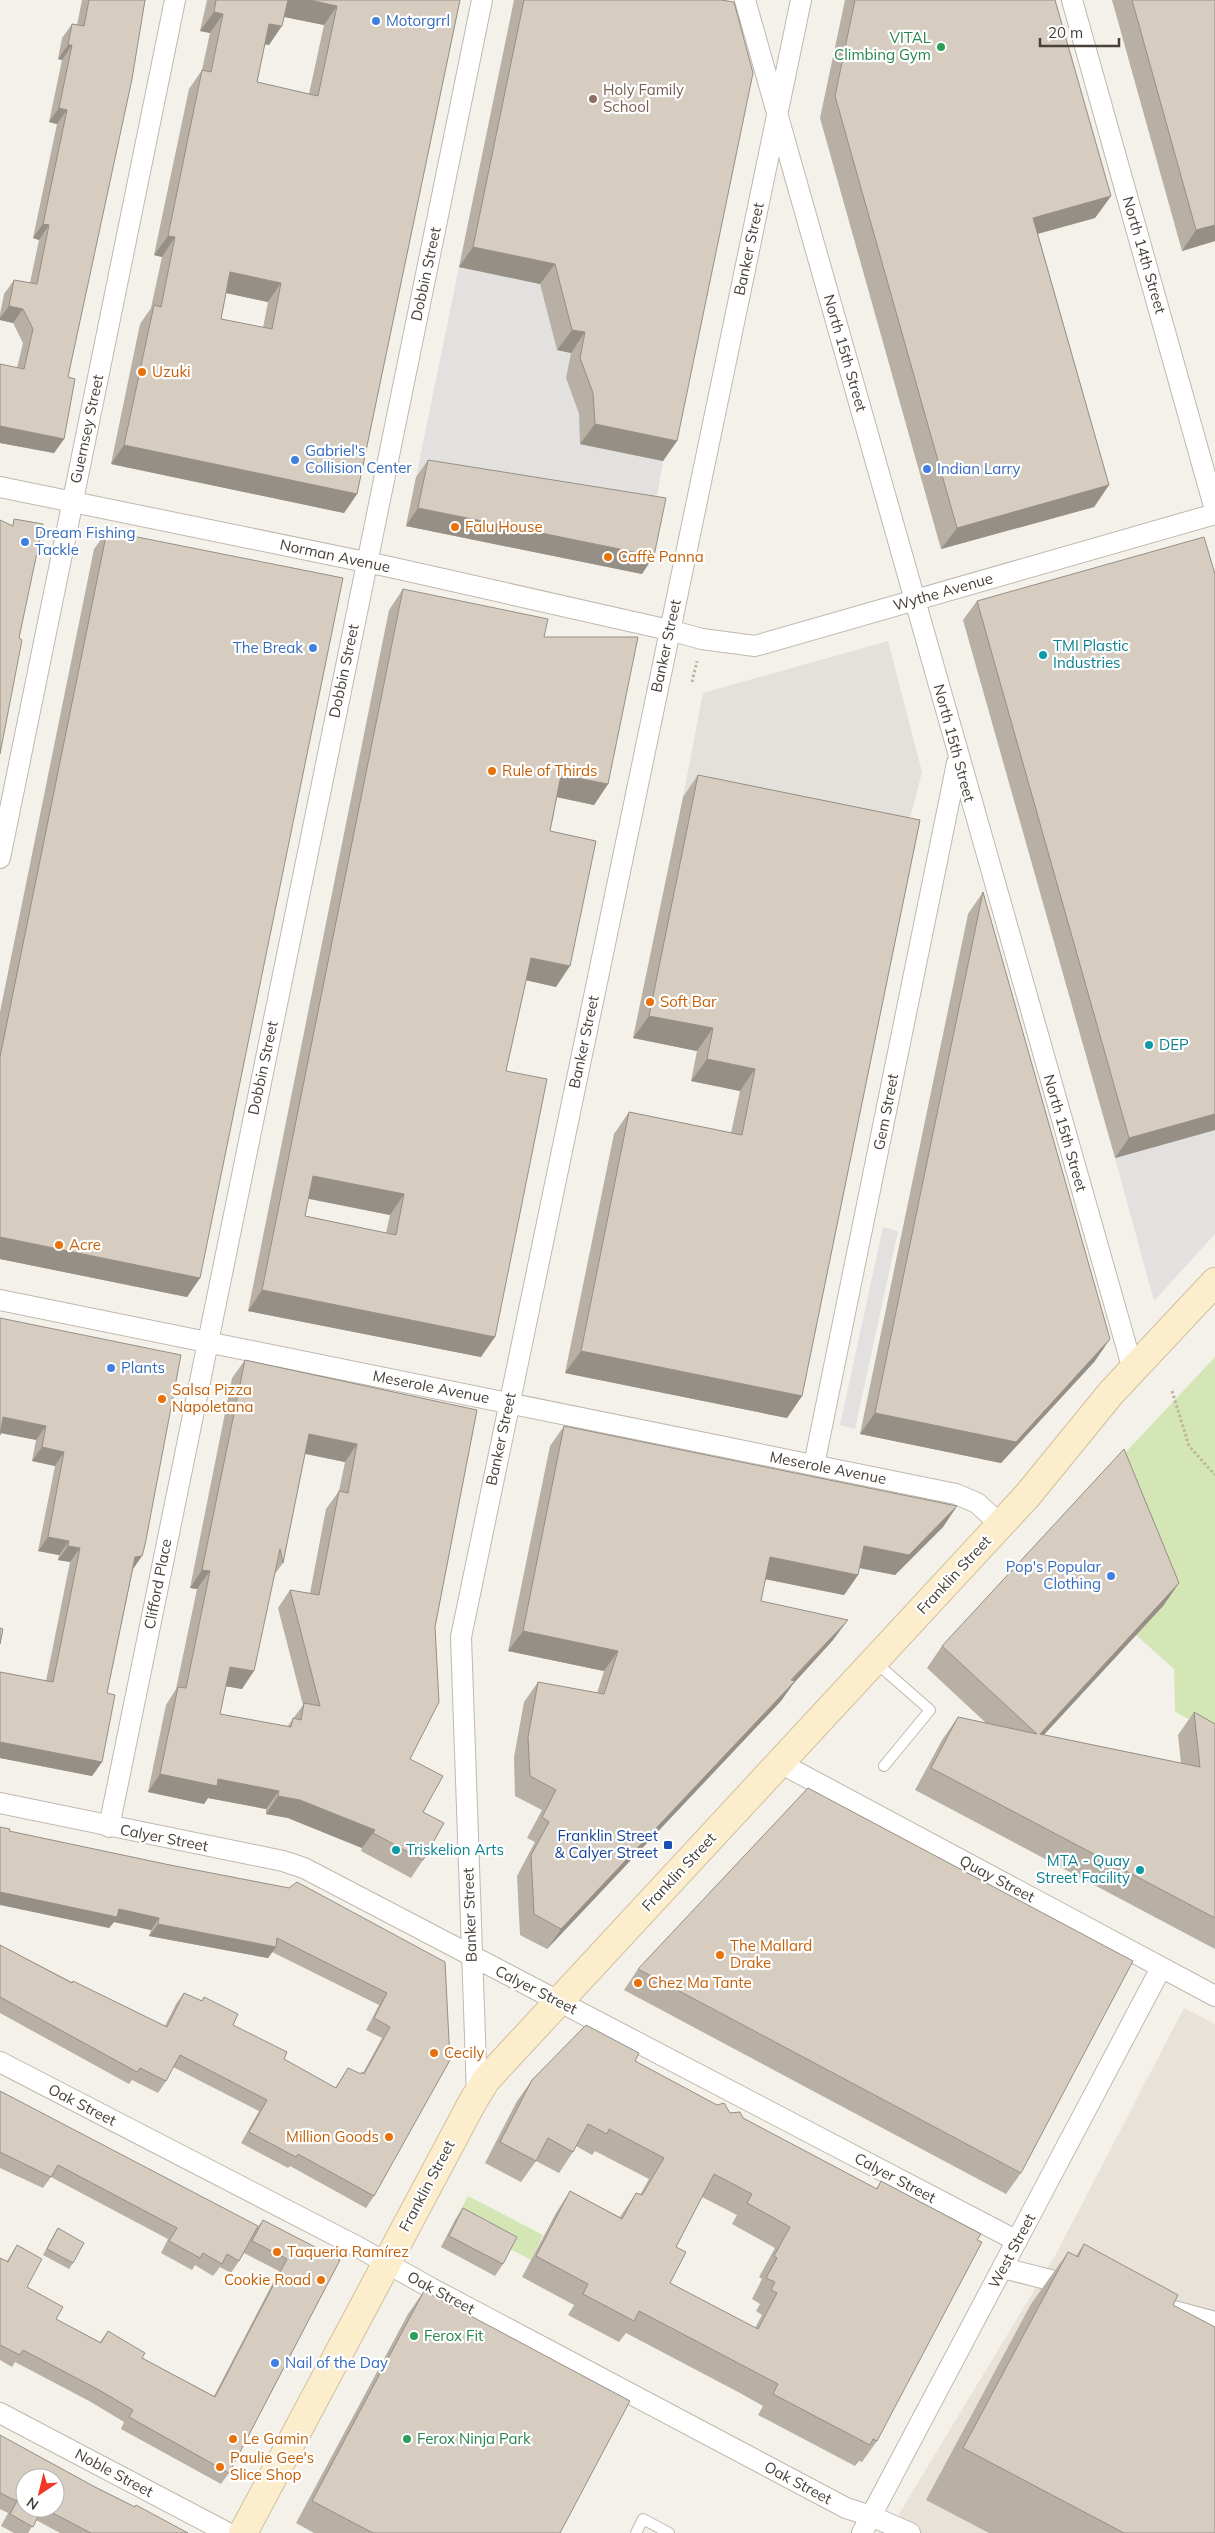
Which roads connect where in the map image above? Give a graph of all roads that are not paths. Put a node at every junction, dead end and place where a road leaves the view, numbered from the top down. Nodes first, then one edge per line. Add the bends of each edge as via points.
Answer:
1 (175, 0) edge
2 (482, 0) edge
3 (744, 0) edge
4 (801, 0) edge
5 (1072, 0) edge
6 (778, 116) junction
7 (0, 487) edge
8 (72, 502) junction
9 (1215, 510) edge
10 (1215, 514) edge
11 (366, 562) junction
12 (915, 600) junction
13 (669, 630) junction
14 (958, 758) junction
15 (0, 858) edge
16 (1215, 1282) edge
17 (0, 1300) edge
18 (208, 1342) junction
19 (1133, 1370) junction
20 (509, 1403) junction
21 (814, 1465) junction
22 (1000, 1524) junction
23 (874, 1661) junction
24 (780, 1763) junction
25 (884, 1766) dead end
26 (0, 1803) edge
27 (109, 1827) junction
28 (471, 1956) junction
29 (1161, 1968) junction
30 (1215, 1996) edge
31 (558, 2002) junction
32 (0, 2062) edge
33 (477, 2094) junction
34 (1017, 2242) junction
35 (386, 2263) junction
36 (1003, 2268) junction
37 (1093, 2291) edge
38 (1149, 2305) edge
39 (1215, 2322) edge
40 (0, 2413) edge
41 (867, 2524) edge
42 (228, 2533) edge
43 (242, 2533) edge
44 (636, 2533) edge
45 (669, 2533) edge
46 (910, 2533) edge

1 - 8 street, Guernsey Street
2 - 11 street, Dobbin Street
3 - 6 street, North 15th Street
4 - 6 street, Banker Street
5 - 9 street, North 14th Street
6 - 12 street, North 15th Street
6 - 13 street, Banker Street
7 - 8 street, Norman Avenue
8 - 11 street, Norman Avenue
8 - 15 street, Guernsey Street
10 - 12 street, Wythe Avenue
11 - 13 street, Norman Avenue
11 - 18 street, Dobbin Street
12 - 13 street, Wythe Avenue via 755,646 702,639
12 - 14 street, North 15th Street
13 - 20 street, Banker Street
14 - 19 street, North 15th Street
14 - 21 street, Gem Street
16 - 19 main road, Franklin Street
17 - 18 street, Meserole Avenue
18 - 20 street, Meserole Avenue
18 - 27 street, Clifford Place
19 - 22 main road, Franklin Street
20 - 21 street, Meserole Avenue
20 - 28 street, Banker Street via 461,1643
21 - 22 street, Meserole Avenue via 956,1494 977,1503
22 - 23 main road, Franklin Street
23 - 24 main road, Franklin Street
23 - 25 lane via 930,1710
24 - 29 street, Quay Street
24 - 31 main road, Franklin Street
26 - 27 street, Calyer Street
27 - 28 street, Calyer Street via 294,1864
28 - 31 street, Calyer Street
28 - 33 street, Banker Street
29 - 30 street, Quay Street
29 - 34 street, West Street
31 - 33 main road, Franklin Street
31 - 34 street, Calyer Street
32 - 35 street, Oak Street
33 - 35 main road, Franklin Street
34 - 36 street, West Street
35 - 41 street, Oak Street via 846,2508
35 - 43 main road, Franklin Street
36 - 37 street
36 - 41 street, West Street
38 - 39 street
40 - 42 street, Noble Street
41 - 46 street, Oak Street
44 - 45 lane via 643,2519

